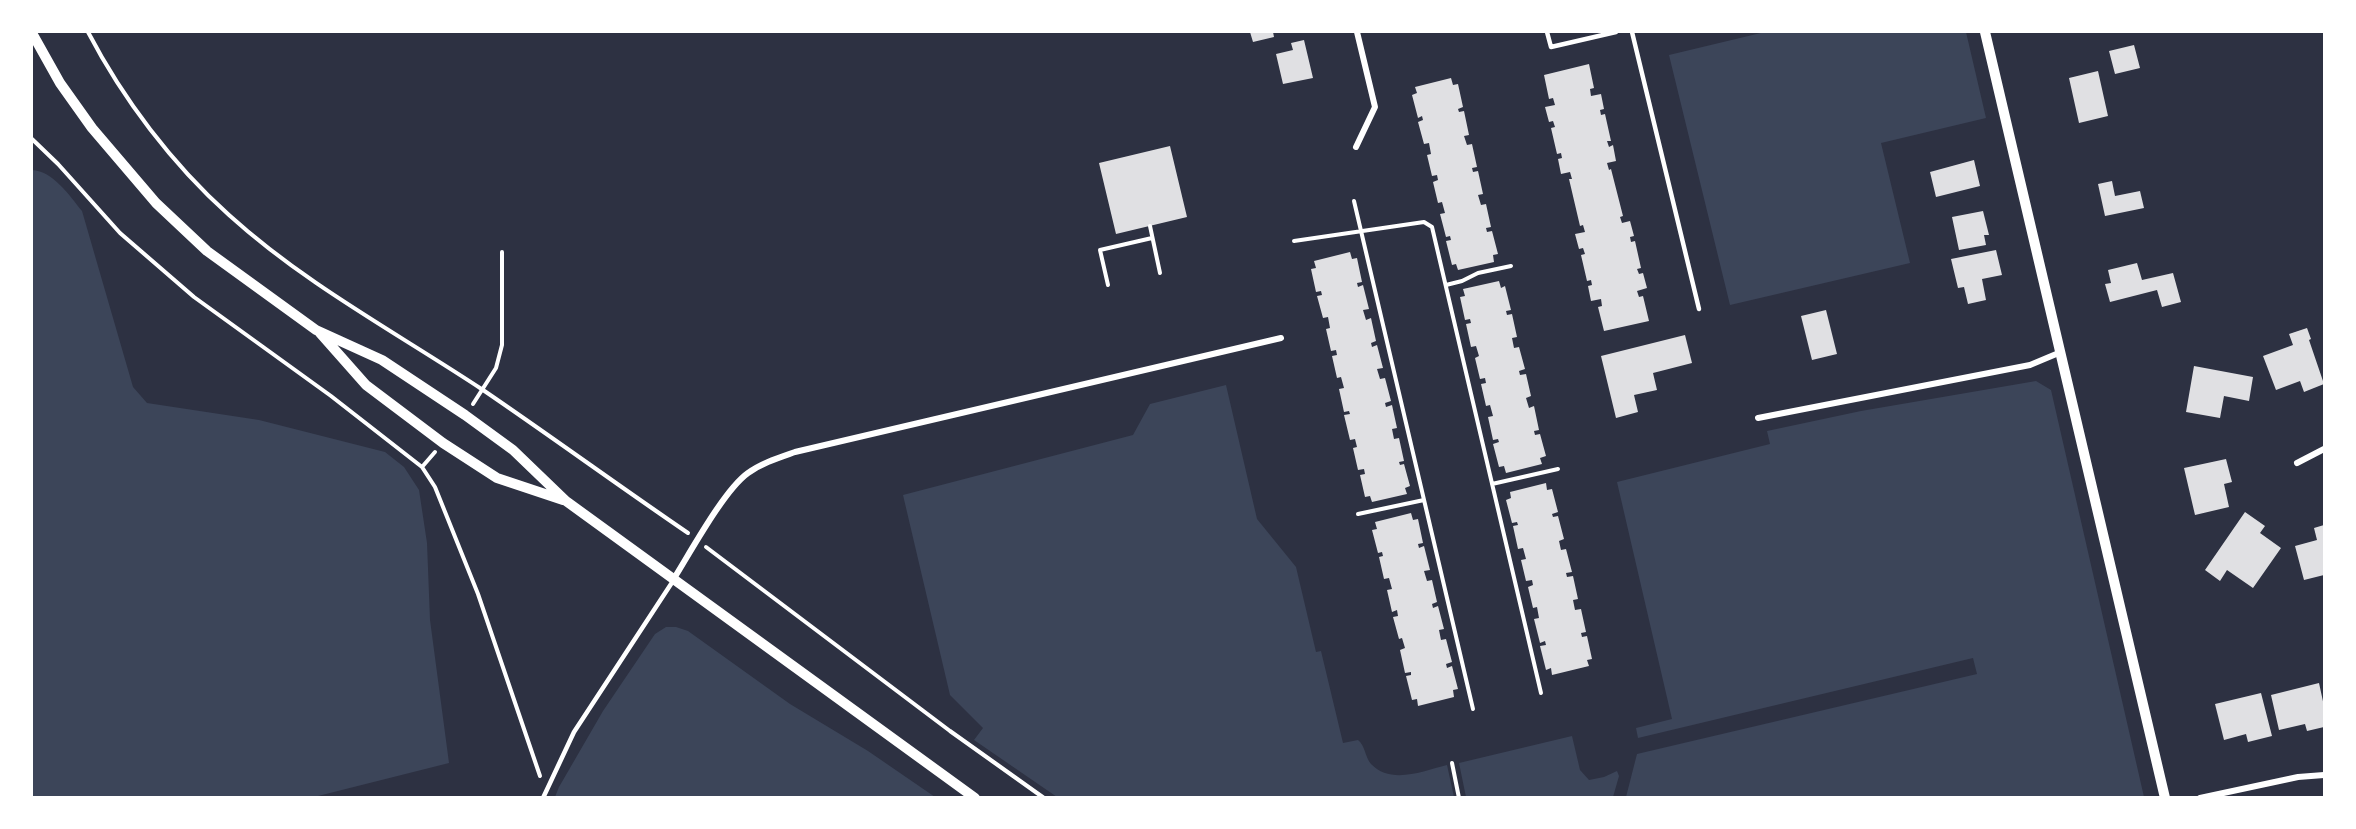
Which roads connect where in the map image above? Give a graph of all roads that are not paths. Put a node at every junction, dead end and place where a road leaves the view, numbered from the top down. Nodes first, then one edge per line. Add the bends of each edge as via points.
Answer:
1 (1357, 32) edge
2 (1547, 32) edge
3 (1616, 32) edge
4 (1632, 32) edge
5 (1985, 32) edge
6 (32, 33) edge
7 (1356, 147) dead end
8 (1699, 309) dead end
9 (316, 330) junction
10 (1281, 338) dead end
11 (2061, 352) junction
12 (1758, 418) dead end
13 (2325, 449) edge
14 (2297, 463) dead end
15 (566, 501) junction
16 (673, 581) junction
17 (2325, 775) edge
18 (543, 798) edge
19 (975, 798) edge
20 (2165, 798) edge
21 (2200, 798) edge

1 - 7 street via 1375,107
2 - 3 lane via 1551,46
4 - 8 lane
5 - 11 street
6 - 9 street via 60,83 92,128 156,203 207,251
9 - 15 street via 382,360 465,415 513,450
9 - 15 street via 366,385 443,443 497,478
10 - 16 street via 795,452 765,463 731,490
11 - 12 street via 2008,369
11 - 20 street
13 - 14 street
15 - 16 street
16 - 18 lane via 574,732
16 - 19 street
17 - 21 street

